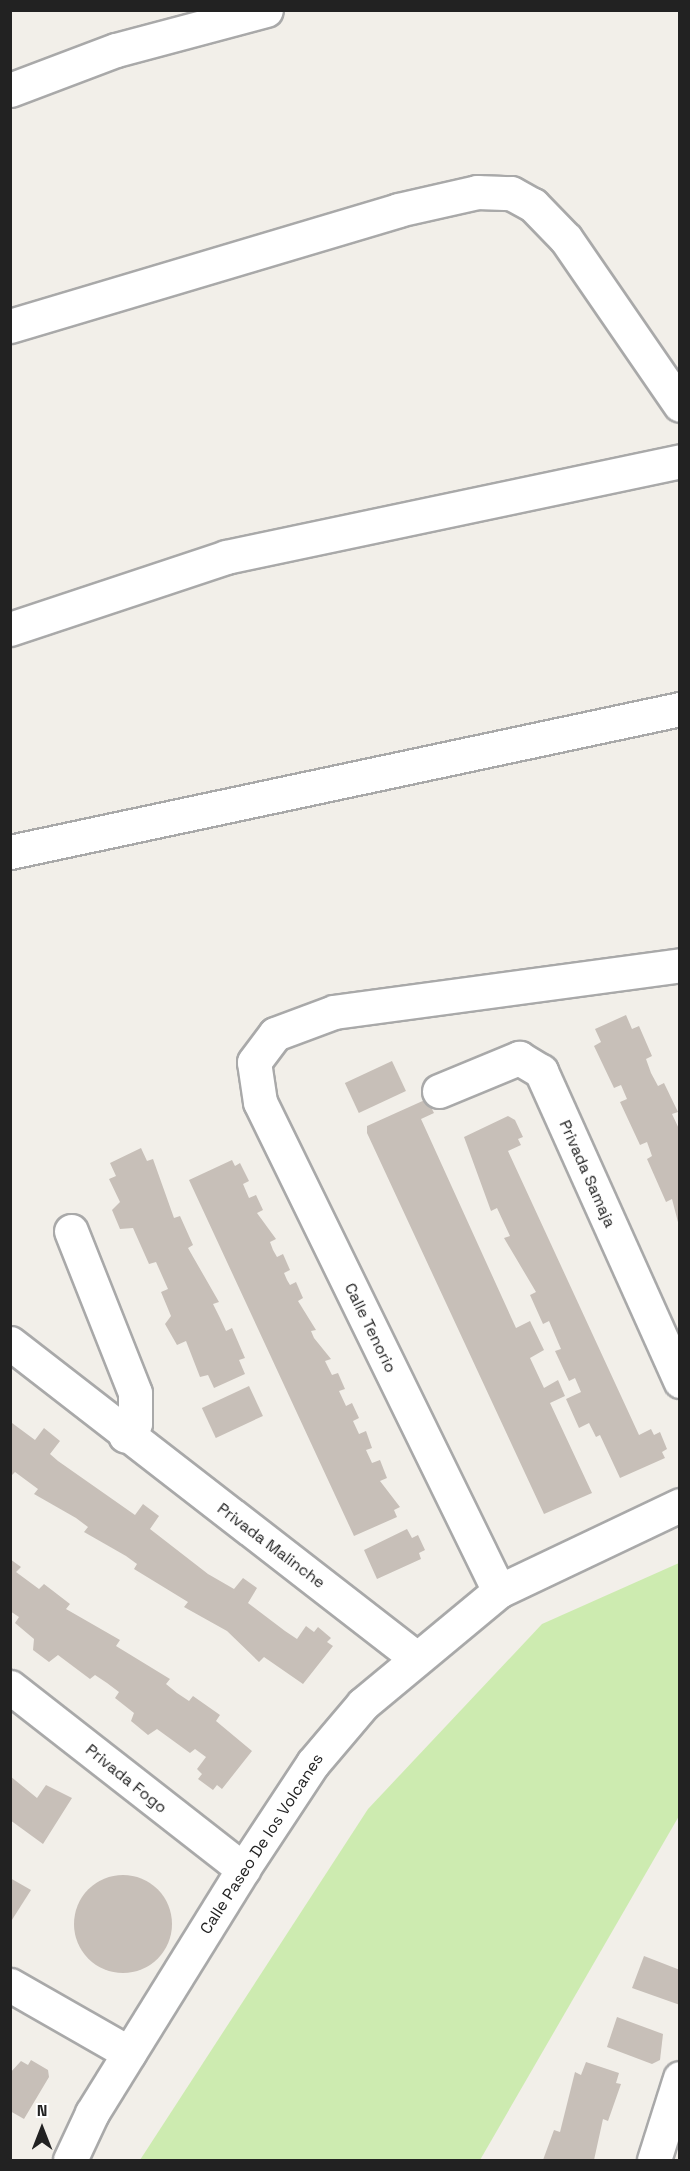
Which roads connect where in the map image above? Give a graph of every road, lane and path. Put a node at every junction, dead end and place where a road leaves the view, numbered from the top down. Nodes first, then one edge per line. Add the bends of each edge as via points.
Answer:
1 (267, 10) edge
2 (10, 90) edge
3 (10, 326) edge
4 (680, 405) edge
5 (680, 461) edge
6 (10, 628) edge
7 (680, 709) edge
8 (10, 852) edge
9 (680, 965) edge
10 (438, 1091) dead end
11 (71, 1231) dead end
12 (10, 1342) edge
13 (680, 1381) edge
14 (126, 1436) junction
15 (680, 1505) edge
16 (499, 1591) junction
17 (415, 1657) junction
18 (10, 1687) edge
19 (243, 1869) junction
20 (10, 1985) edge
21 (129, 2053) junction
22 (680, 2078) edge
23 (70, 2160) edge
24 (654, 2160) edge

1 - 2 street via 116,50
3 - 4 street via 398,210 477,192 512,193 533,205 566,239
5 - 6 street via 226,556
7 - 8 street
9 - 16 street, Calle Tenorio via 334,1012 275,1034 254,1062 260,1102
10 - 13 street, Privada Samaja via 519,1058 541,1071
11 - 14 street via 135,1394 135,1423
12 - 14 street, Privada Malinche
14 - 17 street, Privada Malinche
15 - 16 street, Calle Paseo De los Volcanes
16 - 17 street, Calle Paseo De los Volcanes
17 - 19 street, Calle Paseo De los Volcanes via 363,1704 313,1763
18 - 19 street, Privada Fogo
19 - 21 street, Calle Paseo De los Volcanes
20 - 21 street
21 - 23 street, Calle Paseo De los Volcanes
22 - 24 street

